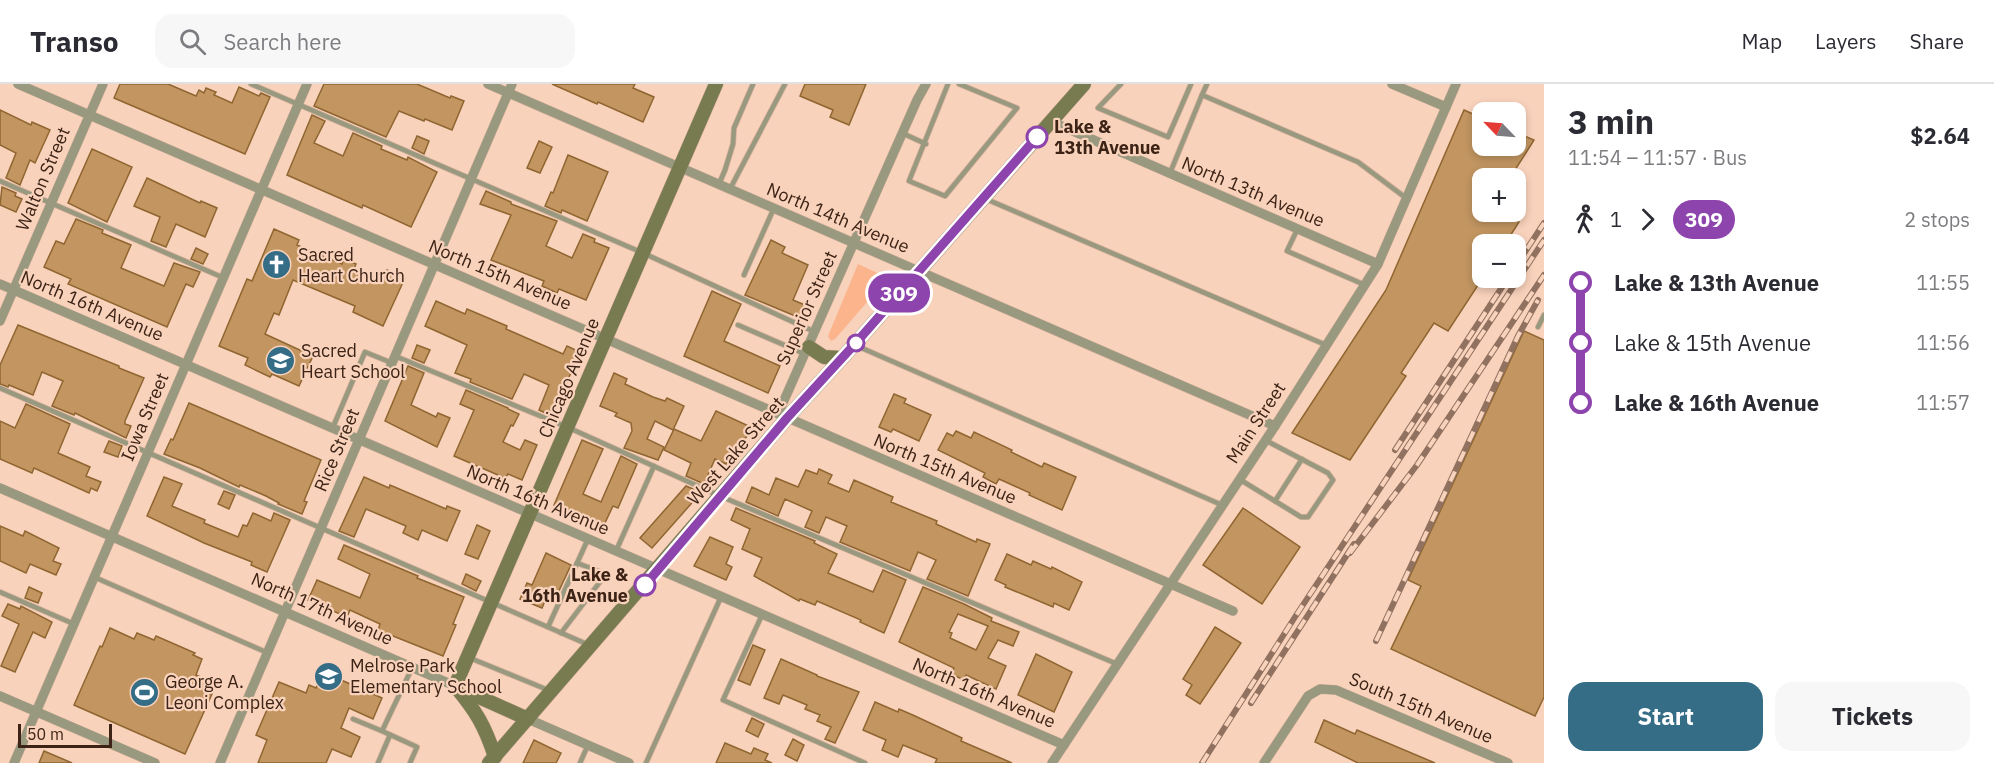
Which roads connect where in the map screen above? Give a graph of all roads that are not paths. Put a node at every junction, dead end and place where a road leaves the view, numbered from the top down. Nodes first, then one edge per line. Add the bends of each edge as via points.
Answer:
1 (18, 84) edge
2 (103, 84) edge
3 (251, 84) edge
4 (307, 84) edge
5 (488, 84) edge
6 (716, 84) edge
7 (753, 84) edge
8 (785, 84) edge
9 (926, 84) edge
10 (948, 84) edge
11 (959, 84) edge
12 (1084, 84) edge
13 (1121, 84) edge
14 (1191, 84) edge
15 (1207, 84) edge
16 (1392, 84) edge
17 (1456, 84) edge
18 (510, 88) edge
19 (1202, 95) junction
20 (298, 105) junction
21 (1446, 107) junction
22 (89, 115) junction
23 (1050, 121) junction
24 (902, 133) junction
25 (926, 144) junction
26 (680, 168) junction
27 (1169, 174) junction
28 (471, 179) junction
29 (0, 181) edge
30 (719, 184) junction
31 (730, 189) junction
32 (261, 190) junction
33 (984, 198) junction
34 (1406, 198) junction
35 (51, 203) junction
36 (774, 208) junction
37 (1297, 229) junction
38 (853, 243) junction
39 (643, 253) junction
40 (434, 264) junction
41 (1378, 264) junction
42 (919, 270) junction
43 (744, 275) dead end
44 (224, 278) junction
45 (0, 284) edge
46 (1365, 285) junction
47 (13, 290) junction
48 (1544, 315) edge
49 (0, 321) edge
50 (738, 325) dead end
51 (1538, 327) dead end
52 (815, 332) junction
53 (606, 339) junction
54 (854, 345) junction
55 (1326, 345) junction
56 (807, 350) junction
57 (842, 358) junction
58 (394, 359) junction
59 (186, 365) junction
60 (0, 388) edge
61 (782, 416) junction
62 (1275, 426) junction
63 (567, 427) junction
64 (333, 429) junction
65 (359, 440) junction
66 (1265, 440) junction
67 (148, 452) junction
68 (1302, 459) junction
69 (654, 465) junction
70 (1239, 479) junction
71 (0, 488) edge
72 (720, 496) junction
73 (1275, 501) junction
74 (1222, 505) junction
75 (530, 514) junction
76 (321, 528) junction
77 (112, 536) junction
78 (588, 539) junction
79 (616, 551) junction
80 (577, 563) junction
81 (658, 570) junction
82 (94, 577) junction
83 (1170, 584) junction
84 (0, 592) edge
85 (721, 597) junction
86 (491, 602) junction
87 (1233, 611) dead end
88 (285, 613) junction
89 (762, 615) junction
90 (74, 624) junction
91 (548, 627) junction
92 (561, 633) junction
93 (591, 646) junction
94 (268, 653) junction
95 (468, 657) junction
96 (1117, 664) junction
97 (412, 668) junction
98 (455, 686) junction
99 (552, 692) junction
100 (0, 696) edge
101 (36, 711) junction
102 (353, 719) dead end
103 (528, 719) junction
104 (382, 731) junction
105 (390, 735) junction
106 (588, 745) junction
107 (1064, 745) junction
108 (1489, 759) edge
109 (492, 760) edge
110 (1269, 762) edge
111 (14, 763) edge
112 (155, 763) edge
113 (220, 763) edge
114 (378, 763) edge
115 (410, 763) edge
116 (580, 763) edge
117 (629, 763) edge
118 (646, 763) edge
119 (865, 763) edge
120 (1052, 763) edge
121 (1508, 763) edge

1 - 22 street, North 15th Avenue
2 - 22 street, Walton Street
3 - 20 lane
4 - 20 street, Iowa Street
5 - 18 street, North 14th Avenue
6 - 26 main road, Chicago Avenue
7 - 30 lane via 734,128 733,144
8 - 31 lane
9 - 24 street, Superior Street
10 - 25 lane
11 - 25 lane via 1017,108 945,196 909,181
12 - 23 main road, West Lake Street
13 - 14 lane via 1098,108 1168,137
15 - 19 lane
16 - 21 street
17 - 21 street, Main Street
18 - 26 street, North 14th Avenue
18 - 28 street, Rice Street
19 - 27 lane
19 - 34 lane via 1358,162
20 - 28 lane
20 - 32 street, Iowa Street
21 - 34 street, Main Street
22 - 32 street, North 15th Avenue
22 - 35 street, Walton Street
23 - 27 street, North 13th Avenue
23 - 33 main road, West Lake Street
24 - 25 lane
24 - 38 street, Superior Street
26 - 30 street, North 14th Avenue
26 - 39 main road, Chicago Avenue
27 - 37 street, North 13th Avenue
28 - 39 lane
28 - 40 street, Rice Street
29 - 35 lane
30 - 31 street, North 14th Avenue
31 - 36 street, North 14th Avenue
32 - 40 street, North 15th Avenue
32 - 44 street, Iowa Street
33 - 42 main road, West Lake Street
33 - 55 lane
34 - 41 street, Main Street
35 - 44 lane
35 - 47 street, Walton Street
36 - 38 street, North 14th Avenue
36 - 43 lane
37 - 41 street, North 13th Avenue
37 - 46 lane via 1287,252
38 - 42 street, North 14th Avenue
38 - 52 street, Superior Street
39 - 52 lane
39 - 53 main road, Chicago Avenue
40 - 53 street, North 15th Avenue
40 - 58 street, Rice Street
41 - 46 street, Main Street
42 - 54 main road, West Lake Street
42 - 62 street, North 14th Avenue
44 - 59 street, Iowa Street
45 - 47 street, North 16th Avenue
46 - 55 street, Main Street
47 - 49 street, Walton Street
47 - 59 street, North 16th Avenue
48 - 51 lane
50 - 56 lane
52 - 56 street, Superior Street
53 - 61 street, North 15th Avenue
53 - 63 main road, Chicago Avenue
54 - 57 main road, West Lake Street
54 - 74 lane
55 - 62 street, Main Street
56 - 57 main road via 824,357
56 - 61 street, Superior Street
57 - 61 main road, West Lake Street
58 - 63 lane
58 - 64 lane via 365,352
58 - 65 street, Rice Street
59 - 64 street, North 16th Avenue
59 - 67 street, Iowa Street
60 - 67 lane
61 - 72 main road, West Lake Street
61 - 83 street, North 15th Avenue
62 - 66 street, Main Street
63 - 69 lane
63 - 75 main road, Chicago Avenue
64 - 65 street, North 16th Avenue
65 - 75 street, North 16th Avenue
65 - 76 street, Rice Street
66 - 68 lane
66 - 70 street, Main Street
67 - 76 lane
67 - 77 street, Iowa Street
68 - 73 lane
68 - 73 lane via 1333,480 1323,496 1308,518
69 - 72 lane
69 - 79 lane
70 - 73 lane
70 - 74 street, Main Street
71 - 77 street, North 17th Avenue
72 - 81 main road, West Lake Street
72 - 96 lane
74 - 83 street, Main Street
75 - 78 street, North 16th Avenue
75 - 86 main road, Chicago Avenue
76 - 86 lane
76 - 88 street, Rice Street
77 - 82 street, Iowa Street
77 - 88 street, North 17th Avenue
78 - 79 street, North 16th Avenue
78 - 80 lane
79 - 81 street, North 16th Avenue
80 - 91 lane
80 - 92 lane via 606,574
81 - 85 street, North 16th Avenue
81 - 93 main road, West Lake Street
82 - 90 street, Iowa Street
82 - 94 lane
83 - 87 street, North 15th Avenue
83 - 96 street, Main Street
84 - 90 lane
85 - 89 street, North 16th Avenue
85 - 118 lane
86 - 91 lane
86 - 95 main road, Chicago Avenue
88 - 94 street, Rice Street
88 - 97 street, North 17th Avenue
89 - 107 street, North 16th Avenue
89 - 119 lane via 723,700
90 - 101 street, Iowa Street
91 - 92 lane
92 - 93 lane
93 - 99 main road, West Lake Street
94 - 113 street, Rice Street
95 - 98 main road, Chicago Avenue
95 - 99 lane
96 - 107 street, Main Street
97 - 98 street, North 17th Avenue
97 - 104 lane
98 - 103 main road, North 17th Avenue
98 - 109 main road via 476,711 488,736
99 - 103 main road, West Lake Street
100 - 101 street
101 - 111 street, Iowa Street
101 - 112 street
102 - 104 lane
103 - 106 street, North 17th Avenue
103 - 109 main road, West Lake Street
104 - 105 lane
105 - 114 lane
105 - 115 lane via 417,747
106 - 116 lane
106 - 117 street, North 17th Avenue
107 - 120 street, Main Street
108 - 110 street, South 15th Avenue via 1336,690 1320,689 1308,696
108 - 121 street, South 15th Avenue

